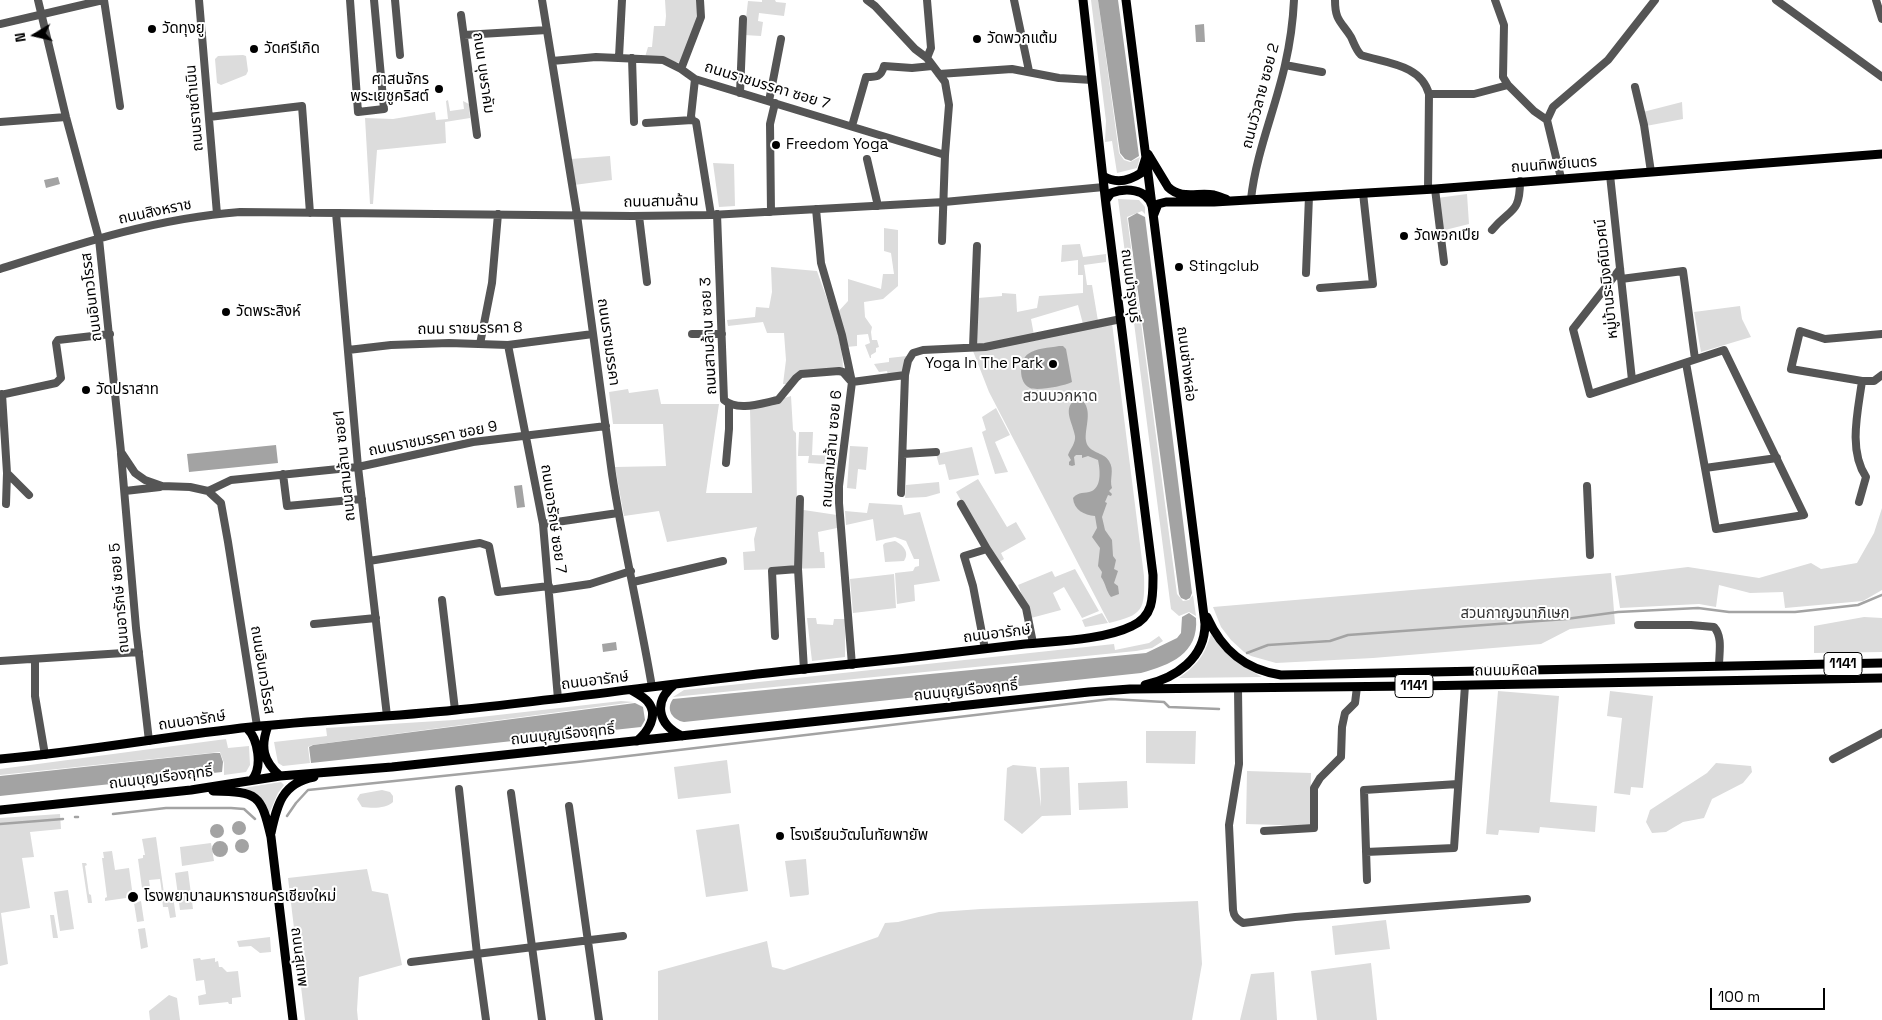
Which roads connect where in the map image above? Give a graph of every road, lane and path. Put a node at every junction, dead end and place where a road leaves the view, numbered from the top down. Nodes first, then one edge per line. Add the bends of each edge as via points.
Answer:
1 (38, 0) edge
2 (104, 0) edge
3 (199, 0) edge
4 (350, 0) edge
5 (374, 0) edge
6 (395, 0) edge
7 (542, 0) edge
8 (622, 0) edge
9 (700, 0) edge
10 (867, 0) edge
11 (927, 0) edge
12 (1014, 0) edge
13 (1083, 0) edge
14 (1126, 0) edge
15 (1294, 0) edge
16 (1335, 0) edge
17 (1495, 0) edge
18 (1655, 0) edge
19 (1776, 0) edge
20 (1876, 0) edge
21 (42, 14) junction
22 (461, 14) dead end
23 (743, 18) dead end
24 (1882, 19) edge
25 (0, 24) edge
26 (547, 30) junction
27 (464, 36) junction
28 (781, 38) dead end
29 (400, 55) dead end
30 (619, 57) junction
31 (632, 58) junction
32 (926, 58) junction
33 (552, 61) junction
34 (932, 66) junction
35 (1285, 66) junction
36 (681, 69) junction
37 (1029, 71) junction
38 (1322, 72) dead end
39 (939, 74) junction
40 (1882, 77) edge
41 (695, 79) junction
42 (1092, 80) junction
43 (1508, 85) junction
44 (1635, 87) dead end
45 (740, 92) junction
46 (1429, 94) junction
47 (772, 102) junction
48 (120, 106) dead end
49 (66, 117) junction
50 (209, 117) junction
51 (692, 120) junction
52 (1547, 120) junction
53 (0, 122) edge
54 (634, 122) dead end
55 (646, 123) dead end
56 (852, 126) junction
57 (477, 135) dead end
58 (1147, 152) junction
59 (945, 154) junction
60 (1882, 154) edge
61 (867, 159) dead end
62 (1651, 172) junction
63 (1610, 175) junction
64 (1103, 176) junction
65 (1561, 178) junction
66 (1520, 181) junction
67 (1104, 188) junction
68 (1432, 189) junction
69 (1363, 193) junction
70 (1309, 196) junction
71 (1251, 199) junction
72 (1106, 200) junction
73 (1228, 200) junction
74 (944, 202) junction
75 (878, 206) junction
76 (816, 209) junction
77 (771, 212) junction
78 (310, 213) junction
79 (336, 213) junction
80 (217, 214) junction
81 (498, 214) junction
82 (714, 214) junction
83 (1154, 214) junction
84 (577, 215) junction
85 (639, 216) junction
86 (1492, 230) dead end
87 (113, 235) junction
88 (99, 239) junction
89 (942, 241) dead end
90 (977, 246) dead end
91 (100, 250) junction
92 (1444, 262) dead end
93 (0, 269) edge
94 (1620, 269) junction
95 (1306, 273) dead end
96 (1621, 279) junction
97 (647, 282) dead end
98 (1320, 288) dead end
99 (1121, 319) junction
100 (110, 334) junction
101 (593, 334) junction
102 (692, 334) dead end
103 (722, 334) junction
104 (1882, 334) edge
105 (480, 344) junction
106 (508, 345) junction
107 (974, 347) junction
108 (348, 350) junction
109 (1695, 360) junction
110 (1686, 362) junction
111 (1882, 374) edge
112 (905, 375) junction
113 (1632, 380) junction
114 (1862, 381) junction
115 (852, 382) junction
116 (1, 394) edge
117 (729, 404) junction
118 (606, 426) junction
119 (527, 436) junction
120 (121, 452) junction
121 (936, 452) dead end
122 (902, 454) junction
123 (1777, 458) junction
124 (726, 463) dead end
125 (358, 467) junction
126 (1705, 468) junction
127 (7, 473) junction
128 (283, 474) junction
129 (162, 486) junction
130 (1587, 486) dead end
131 (125, 491) junction
132 (208, 491) junction
133 (901, 493) dead end
134 (29, 495) dead end
135 (362, 498) junction
136 (800, 499) dead end
137 (1859, 502) dead end
138 (6, 504) dead end
139 (960, 504) dead end
140 (618, 513) junction
141 (543, 524) junction
142 (987, 549) junction
143 (1590, 555) dead end
144 (369, 561) junction
145 (723, 561) dead end
146 (798, 569) junction
147 (631, 571) junction
148 (1153, 575) joint
149 (633, 582) junction
150 (549, 588) junction
151 (442, 600) dead end
152 (1204, 610) junction
153 (376, 618) junction
154 (314, 624) dead end
155 (1638, 625) dead end
156 (775, 636) dead end
157 (1033, 643) junction
158 (985, 649) junction
159 (139, 652) junction
160 (34, 660) junction
161 (0, 661) edge
162 (1882, 663) edge
163 (852, 665) junction
164 (1719, 666) junction
165 (1596, 668) junction
166 (804, 670) junction
167 (1882, 678) edge
168 (676, 683) junction
169 (1596, 683) junction
170 (1465, 685) junction
171 (652, 687) junction
172 (1357, 687) junction
173 (1130, 689) junction
174 (1238, 689) junction
175 (631, 690) junction
176 (558, 699) junction
177 (454, 710) junction
178 (387, 716) junction
179 (257, 726) junction
180 (268, 726) junction
181 (247, 728) junction
182 (1882, 733) edge
183 (682, 736) junction
184 (149, 741) junction
185 (637, 741) junction
186 (44, 755) junction
187 (0, 759) edge
188 (1833, 759) dead end
189 (336, 772) junction
190 (280, 776) junction
191 (252, 780) junction
192 (1458, 784) junction
193 (459, 789) dead end
194 (191, 790) junction
195 (511, 792) dead end
196 (569, 806) dead end
197 (0, 810) edge
198 (1264, 831) dead end
199 (270, 837) junction
200 (1366, 852) junction
201 (1367, 880) dead end
202 (1527, 899) dead end
203 (623, 936) dead end
204 (588, 940) junction
205 (532, 947) junction
206 (477, 954) junction
207 (411, 962) dead end
208 (293, 1020) edge
209 (486, 1020) edge
210 (542, 1020) edge
211 (599, 1020) edge

1 - 21 street, ถนนอินทวโรรส
2 - 21 street
2 - 48 street
3 - 50 street, ถนนราชดำเนิน
4 - 5 street via 358,112 384,109
6 - 29 street
7 - 26 street, ถนนราชมรรคา
8 - 30 street
9 - 36 street via 701,17
10 - 32 street
11 - 32 street via 931,48
12 - 37 street
13 - 42 main road, ถนนบำรุงบุรี
14 - 58 main road, ถนนช่างหล่อ
15 - 35 street, ถนนวัวลาย ซอย 2
16 - 46 street via 1339,23 1361,55 1402,67 1418,77
17 - 43 street via 1504,25 1502,66
18 - 52 street via 1608,60 1553,107
19 - 40 street
20 - 24 street
21 - 25 street
21 - 49 street, ถนนอินทวโรรส
22 - 27 street, ถนน บุษราคัม
23 - 45 street
26 - 27 street
26 - 33 street, ถนนราชมรรคา
27 - 57 street, ถนน บุษราคัม
28 - 47 street
30 - 31 street, ถนนราชมรรคา ซอย 7
30 - 33 street, ถนนราชมรรคา ซอย 7
31 - 36 street, ถนนราชมรรคา ซอย 7 via 662,60
31 - 54 street
32 - 34 street
33 - 84 street, ถนนราชมรรคา
34 - 39 street
34 - 56 street via 884,66 882,74 866,77
35 - 38 street
35 - 71 street, ถนนวัวลาย ซอย 2 via 1256,167
36 - 41 street, ถนนราชมรรคา ซอย 7
37 - 39 street via 1012,69
37 - 42 street via 1059,78
39 - 59 street via 945,82 949,105
41 - 45 street, ถนนราชมรรคา ซอย 7
41 - 51 street
42 - 64 main road, ถนนบำรุงบุรี
43 - 46 street via 1474,94
43 - 52 street
44 - 62 street
45 - 47 street, ถนนราชมรรคา ซอย 7
46 - 68 street
47 - 56 street, ถนนราชมรรคา ซอย 7
47 - 77 street
49 - 53 street
49 - 88 street, ถนนอินทวโรรส
50 - 78 street via 302,106
50 - 80 street, ถนนราชดำเนิน
51 - 55 street
51 - 82 street, ถนนสามล้าน ซอย 3 via 696,122
52 - 65 street
56 - 59 street, ถนนราชมรรคา ซอย 7
58 - 64 main road via 1141,173 1134,178 1115,181
58 - 73 main road, ถนนทิพย์เนตร via 1173,191 1214,195
58 - 83 main road, ถนนช่างหล่อ
59 - 74 street
60 - 62 main road, ถนนทิพย์เนตร
61 - 75 street
62 - 63 main road, ถนนทิพย์เนตร
63 - 65 main road, ถนนทิพย์เนตร
63 - 94 street, หมู่บ้านระมิงค์นิเวศน์
64 - 67 main road, ถนนบำรุงบุรี
65 - 66 main road, ถนนทิพย์เนตร
66 - 68 main road, ถนนทิพย์เนตร
66 - 86 street via 1516,206
67 - 72 main road, ถนนบำรุงบุรี
67 - 74 street, ถนนสามล้าน
68 - 69 main road, ถนนทิพย์เนตร
68 - 92 street
69 - 70 main road, ถนนทิพย์เนตร
69 - 98 street via 1373,284
70 - 71 main road, ถนนทิพย์เนตร
70 - 95 street
71 - 73 main road, ถนนทิพย์เนตร
72 - 83 main road via 1116,191 1137,191 1150,201
72 - 99 main road, ถนนบำรุงบุรี
73 - 83 main road, ถนนทิพย์เนตร via 1166,202 1158,204
74 - 75 street, ถนนสามล้าน
74 - 89 street
75 - 76 street, ถนนสามล้าน
76 - 77 street, ถนนสามล้าน
76 - 115 street, ถนนสามล้าน ซอย 6 via 821,263
77 - 82 street, ถนนสามล้าน
78 - 79 street, ถนนสามล้าน
78 - 80 street, ถนนสามล้าน
79 - 81 street, ถนนสามล้าน
79 - 108 street, ถนนสามล้าน ซอย1
80 - 87 street, ถนนสิงหราช via 179,219
81 - 84 street, ถนนสามล้าน
81 - 105 street via 492,283
82 - 85 street, ถนนสามล้าน
82 - 103 street, ถนนสามล้าน ซอย 3
83 - 152 main road, ถนนช่างหล่อ
84 - 85 street, ถนนสามล้าน
84 - 101 street, ถนนราชมรรคา
85 - 97 street
87 - 88 street, ถนนสิงหราช
87 - 91 street
88 - 91 street, ถนนอินทวโรรส
88 - 93 street, ถนนสิงหราช
90 - 107 street
91 - 100 street, ถนนอินทวโรรส
94 - 96 street, หมู่บ้านระมิงค์นิเวศน์
94 - 113 street via 1574,328 1590,394
96 - 109 street via 1683,272
96 - 113 street, หมู่บ้านระมิงค์นิเวศน์
99 - 107 street via 1010,343
99 - 148 main road, ถนนบำรุงบุรี
100 - 116 street via 58,340 62,378 56,383
100 - 120 street, ถนนอินทวโรรส
101 - 106 street, ถนน ราชมรรคา 8
101 - 118 street, ถนนราชมรรคา
102 - 103 street
103 - 117 street, ถนนสามล้าน ซอย 3 via 724,400
104 - 114 street via 1825,339 1800,331 1791,369
105 - 106 street, ถนน ราชมรรคา 8
105 - 108 street, ถนน ราชมรรคา 8 via 391,345
106 - 119 street, ถนนอารักษ์ ซอย 7
107 - 112 street via 913,353
108 - 125 street, ถนนสามล้าน ซอย1
109 - 110 street
109 - 123 street via 1724,350
110 - 113 street
110 - 126 street
111 - 114 street via 1874,381
112 - 115 street
112 - 122 street
114 - 137 street via 1856,436 1859,463 1866,477
115 - 117 street, ถนนสามล้าน ซอย 3 via 839,371 801,374 778,400 750,405
115 - 163 street, ถนนสามล้าน ซอย 6 via 839,503
116 - 127 street
117 - 124 street
118 - 119 street, ถนนราชมรรคา ซอย 9
118 - 140 street, ถนนราชมรรคา
119 - 125 street, ถนนราชมรรคา ซอย 9 via 473,442
119 - 141 street, ถนนอารักษ์ ซอย 7
120 - 129 street, ถนนอินทวโรรส via 135,473
120 - 131 street, ถนนอารักษ์ ซอย 5
121 - 122 street
122 - 133 street
123 - 126 street
123 - 126 street via 1804,515 1716,529
125 - 128 street, ถนนราชมรรคา ซอย 9
125 - 135 street, ถนนสามล้าน ซอย1
127 - 134 street
127 - 138 street
128 - 132 street, ถนนราชมรรคา ซอย 9 via 231,480
128 - 135 street via 287,506
129 - 131 street, ถนนอินทวโรรส
129 - 132 street, ถนนอินทวโรรส
130 - 143 street
131 - 159 street, ถนนอารักษ์ ซอย 5
132 - 179 street, ถนนอินทวโรรส via 221,504
135 - 144 street, ถนนสามล้าน ซอย1
136 - 146 street
139 - 142 street
140 - 141 street
140 - 147 street, ถนนราชมรรคา
141 - 150 street, ถนนอารักษ์ ซอย 7
142 - 157 street via 1026,608
142 - 158 street via 964,556
144 - 150 street via 480,543 489,546 498,592
144 - 153 street, ถนนสามล้าน ซอย1
145 - 149 street
146 - 156 street via 772,571
146 - 166 street
147 - 149 street, ถนนราชมรรคา
147 - 150 street via 590,584
148 - 157 main road, ถนนอารักษ์ via 1150,610 1133,626 1111,633
149 - 171 street, ถนนราชมรรคา
150 - 176 street, ถนนอารักษ์ ซอย 7
151 - 177 street
152 - 165 main road, ถนนมหิดล / 1141 via 1225,646 1248,665 1280,675
152 - 173 main road, ถนนช่างหล่อ via 1203,643 1192,660 1168,678
153 - 154 street
153 - 178 street, ถนนสามล้าน ซอย1
155 - 164 street via 1714,627 1719,638
157 - 158 main road, ถนนอารักษ์
158 - 163 main road, ถนนอารักษ์
159 - 160 street
159 - 184 street, ถนนอารักษ์ ซอย 5
160 - 161 street
160 - 186 street via 35,696
162 - 164 main road, ถนนมหิดล / 1141
163 - 166 main road, ถนนอารักษ์
164 - 165 main road, ถนนมหิดล / 1141
165 - 169 main road
166 - 168 main road, ถนนอารักษ์
167 - 169 main road, ถนนมหิดล / 1141
168 - 171 main road, ถนนอารักษ์
168 - 183 main road via 668,690 660,707 666,725
169 - 170 main road, ถนนมหิดล / 1141
170 - 172 main road, ถนนมหิดล / 1141
170 - 192 street
171 - 175 main road, ถนนอารักษ์
172 - 174 main road, ถนนมหิดล / 1141
172 - 198 street via 1356,703 1345,713 1341,758 1314,788 1314,828
173 - 174 main road, ถนนมหิดล
173 - 183 main road, ถนนบุญเรืองฤทธิ์
174 - 202 street via 1239,764 1230,825 1236,918 1243,922
175 - 176 main road, ถนนอารักษ์
175 - 185 main road via 648,702 651,709 650,728
176 - 177 main road, ถนนอารักษ์
177 - 178 main road, ถนนอารักษ์
178 - 180 main road, ถนนอารักษ์
179 - 180 main road, ถนนอารักษ์
179 - 181 main road, ถนนอารักษ์
180 - 190 main road via 264,738 266,761
181 - 184 main road, ถนนอารักษ์
181 - 191 main road via 253,734 257,754 257,774
182 - 188 street
183 - 185 main road, ถนนบุญเรืองฤทธิ์
184 - 186 main road, ถนนอารักษ์
185 - 189 main road, ถนนบุญเรืองฤทธิ์
186 - 187 main road, ถนนอารักษ์
189 - 190 main road, ถนนบุญเรืองฤทธิ์
189 - 199 main road, ถนนสุเทพ via 296,782 276,808
190 - 191 main road, ถนนบุญเรืองฤทธิ์
191 - 194 main road, ถนนบุญเรืองฤทธิ์
192 - 200 street via 1454,848
192 - 200 street via 1364,790
193 - 206 street
194 - 197 main road, ถนนบุญเรืองฤทธิ์
194 - 199 main road, ถนนสุเทพ via 249,794 265,811
195 - 205 street
196 - 204 street
199 - 208 main road, ถนนสุเทพ
200 - 201 street
203 - 204 street
204 - 205 street
204 - 211 street
205 - 206 street
205 - 210 street
206 - 207 street
206 - 209 street

